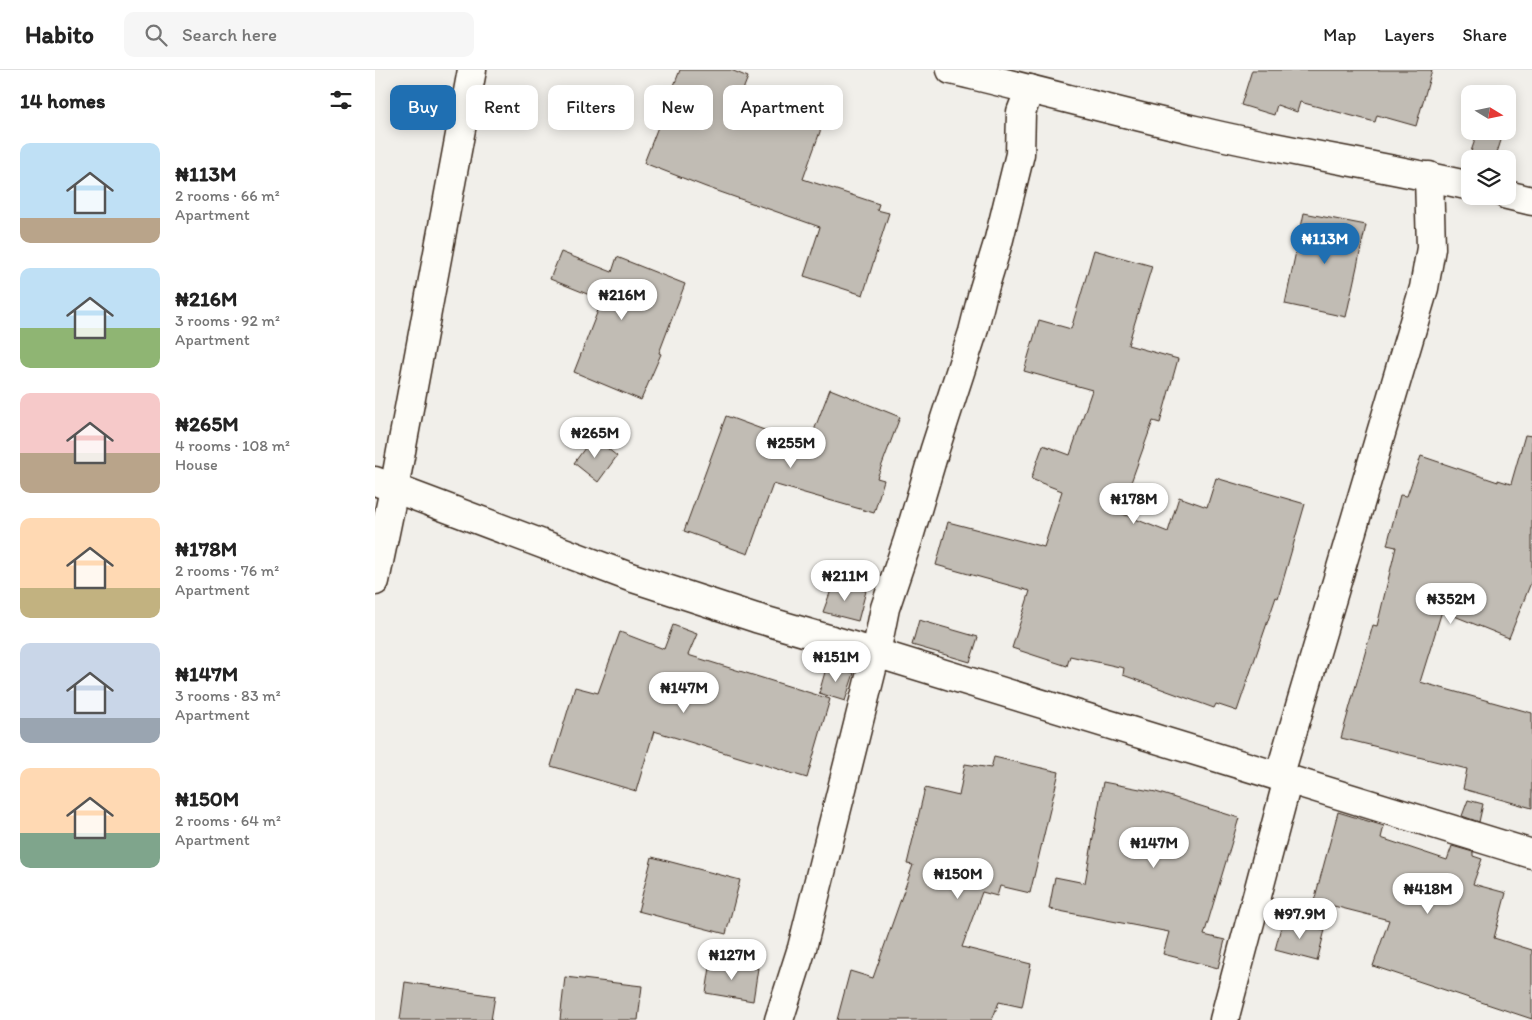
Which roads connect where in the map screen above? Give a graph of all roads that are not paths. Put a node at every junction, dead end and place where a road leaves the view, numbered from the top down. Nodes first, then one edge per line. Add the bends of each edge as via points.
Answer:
1 (472, 70) edge
2 (951, 70) edge
3 (1030, 89) junction
4 (1429, 176) junction
5 (1461, 184) edge
6 (1516, 197) edge
7 (1532, 201) edge
8 (385, 485) edge
9 (375, 580) edge
10 (876, 653) junction
11 (1283, 778) junction
12 (1532, 854) edge
13 (779, 1020) edge
14 (1224, 1020) edge

1 - 8 street
2 - 3 street
3 - 4 street via 1195,130
3 - 10 street via 1021,112 1020,154 998,243 885,608
4 - 5 street
4 - 11 street via 1431,248 1424,288
6 - 7 street
8 - 9 street
8 - 10 street via 631,578
10 - 11 street
10 - 13 street via 802,948
11 - 12 street
11 - 14 street

